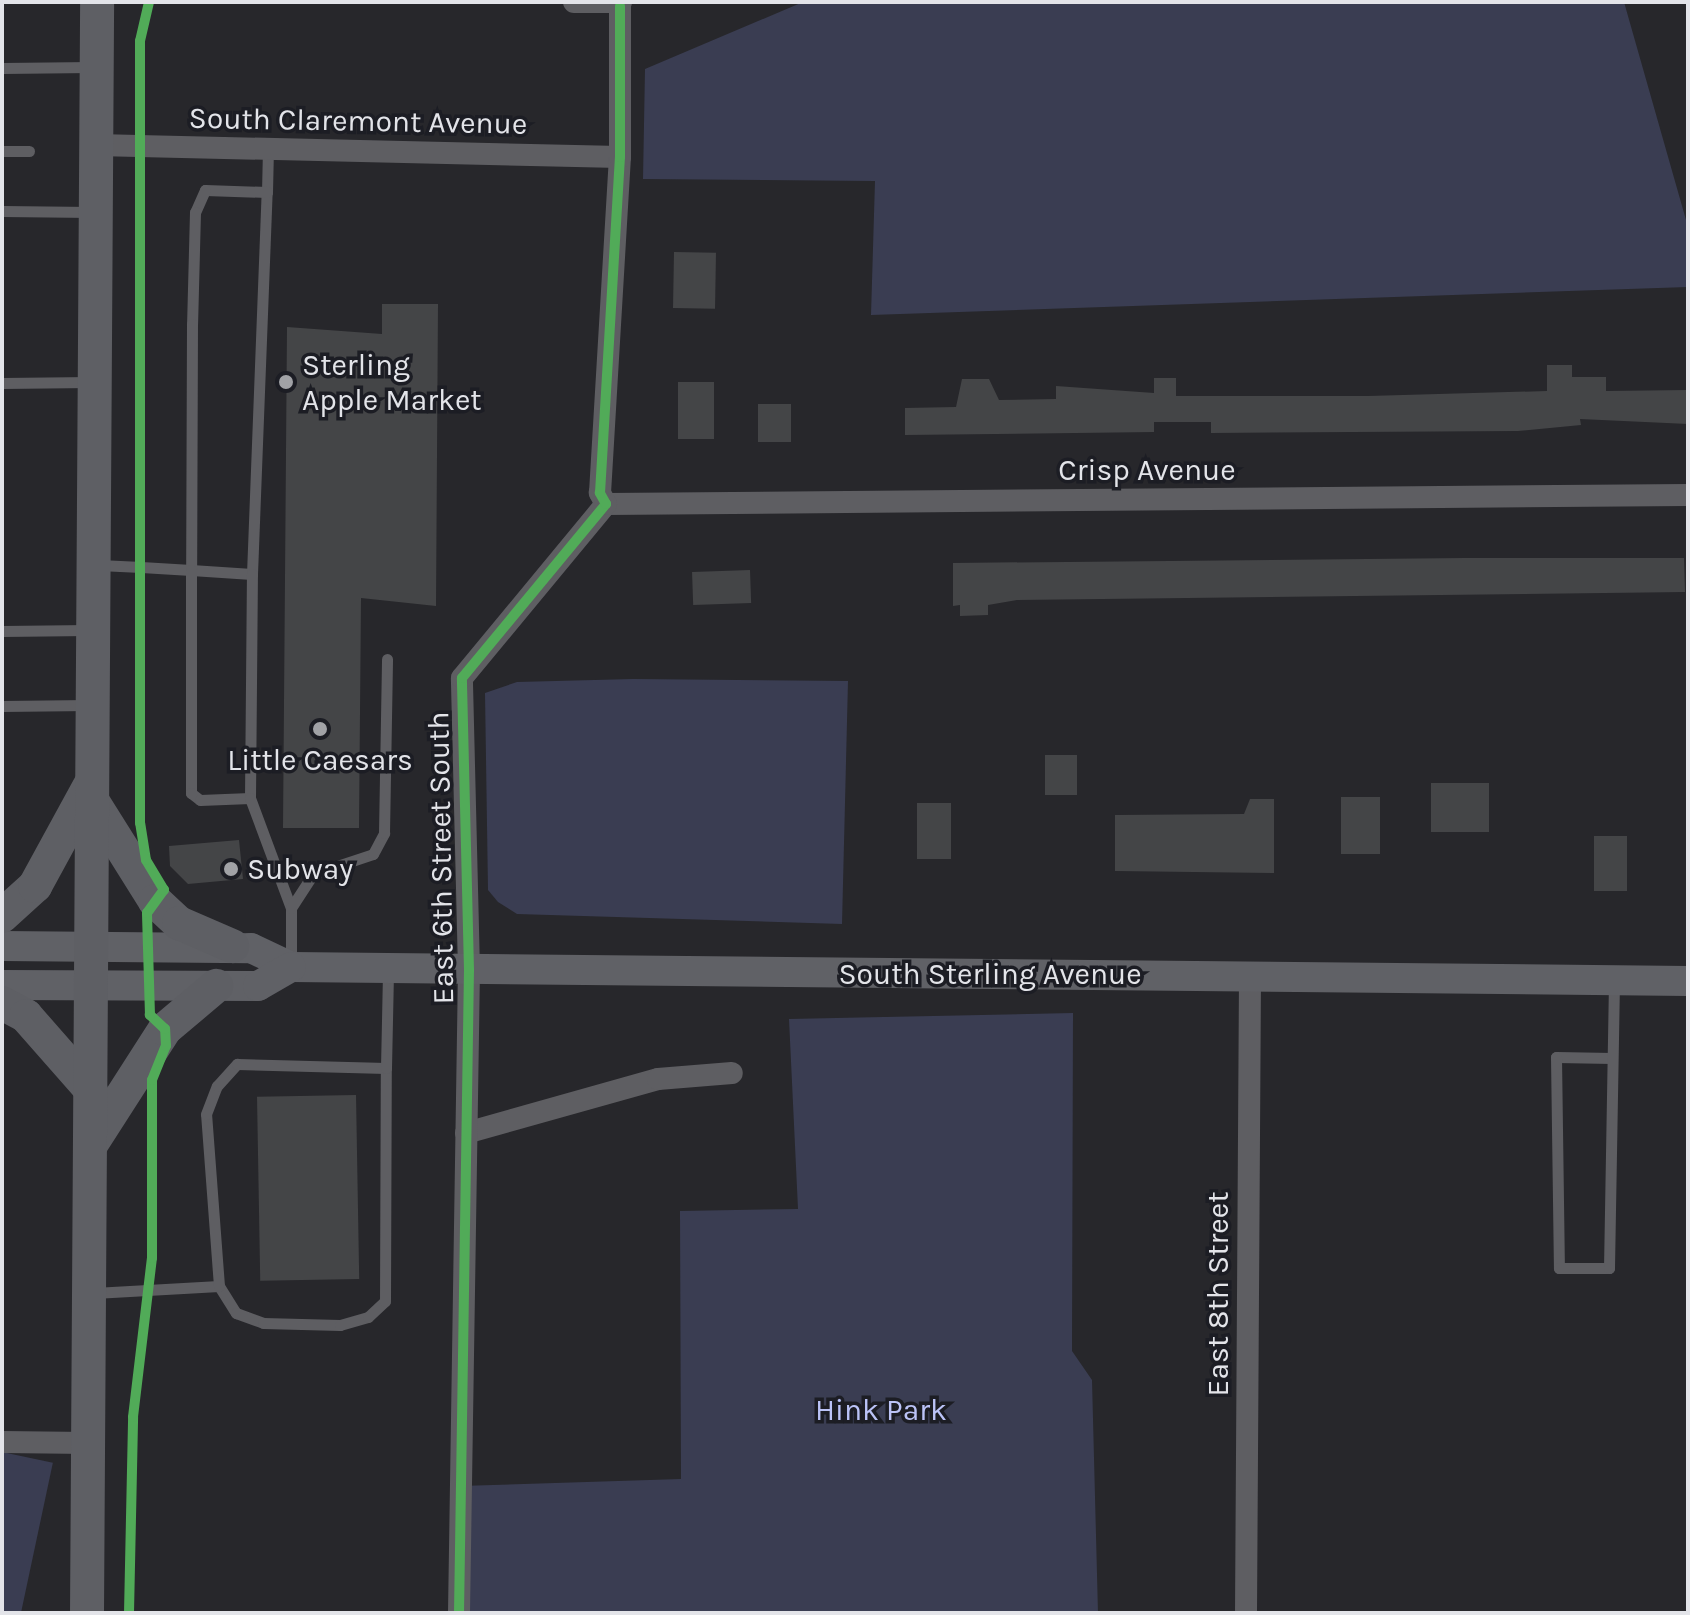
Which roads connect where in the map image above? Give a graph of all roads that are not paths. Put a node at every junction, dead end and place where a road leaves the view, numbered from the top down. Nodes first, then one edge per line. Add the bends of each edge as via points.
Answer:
1 (97, 2) edge
2 (574, 2) edge
3 (623, 3) edge
4 (96, 67) junction
5 (2, 68) edge
6 (96, 145) junction
7 (268, 148) junction
8 (2, 151) edge
9 (29, 151) dead end
10 (620, 157) junction
11 (267, 192) junction
12 (2, 211) edge
13 (96, 212) junction
14 (96, 382) junction
15 (2, 383) edge
16 (1688, 495) edge
17 (606, 504) junction
18 (94, 565) junction
19 (191, 570) junction
20 (252, 574) junction
21 (94, 630) junction
22 (2, 631) edge
23 (387, 659) dead end
24 (94, 705) junction
25 (2, 706) edge
26 (92, 790) junction
27 (250, 798) junction
28 (291, 908) junction
29 (2, 916) edge
30 (2, 946) edge
31 (232, 946) junction
32 (91, 947) junction
33 (291, 967) junction
34 (388, 968) junction
35 (469, 970) junction
36 (1250, 976) junction
37 (1614, 981) junction
38 (1688, 981) edge
39 (2, 985) edge
40 (91, 985) junction
41 (216, 986) junction
42 (2, 1003) edge
43 (1612, 1058) junction
44 (386, 1068) junction
45 (732, 1073) dead end
46 (91, 1090) junction
47 (466, 1133) junction
48 (90, 1146) junction
49 (219, 1286) junction
50 (89, 1294) junction
51 (2, 1442) edge
52 (88, 1443) junction
53 (87, 1613) edge
54 (459, 1613) edge
55 (1246, 1613) edge

1 - 4 main road
2 - 3 street
3 - 10 street
4 - 5 lane
4 - 6 main road
6 - 7 street, South Claremont Avenue
6 - 13 main road
7 - 10 street, South Claremont Avenue
7 - 11 lane
8 - 9 lane
10 - 17 street via 600,493
11 - 19 lane via 205,190 195,212
11 - 20 lane
12 - 13 lane
13 - 14 main road
14 - 15 lane
14 - 18 main road
16 - 17 street, Crisp Avenue
17 - 35 street, East 6th Street South via 462,678
18 - 19 lane
18 - 21 main road
19 - 20 lane
19 - 27 lane via 191,793 200,800
20 - 27 lane
21 - 22 lane
21 - 24 main road
23 - 28 lane via 384,833 373,854 313,874
24 - 25 lane
24 - 26 main road
26 - 29 main road via 35,886
26 - 31 main road via 155,901 179,923
26 - 32 main road
27 - 28 lane
28 - 33 lane
30 - 32 main road, South Sterling Avenue
31 - 32 main road, South Sterling Avenue
31 - 33 main road, South Sterling Avenue
32 - 40 main road
33 - 34 main road, South Sterling Avenue
33 - 41 main road, South Sterling Avenue via 258,986
34 - 35 main road, South Sterling Avenue
34 - 44 lane
35 - 36 main road, South Sterling Avenue
35 - 47 street, East 6th Street South
36 - 37 main road, South Sterling Avenue
36 - 55 street, East 8th Street
37 - 38 main road, South Sterling Avenue
37 - 43 lane
39 - 40 main road, South Sterling Avenue
40 - 41 main road, South Sterling Avenue
40 - 46 main road
41 - 48 main road via 165,1029
42 - 46 main road via 26,1016
43 - 43 lane via 1556,1057 1559,1268 1609,1268
44 - 49 lane via 237,1064 217,1086 206,1114
44 - 49 lane via 385,1301 368,1317 340,1325 263,1323 236,1313
45 - 47 street via 658,1079
46 - 48 main road
47 - 54 street, East 6th Street South
48 - 50 main road
49 - 50 lane
50 - 52 main road
51 - 52 street
52 - 53 main road

